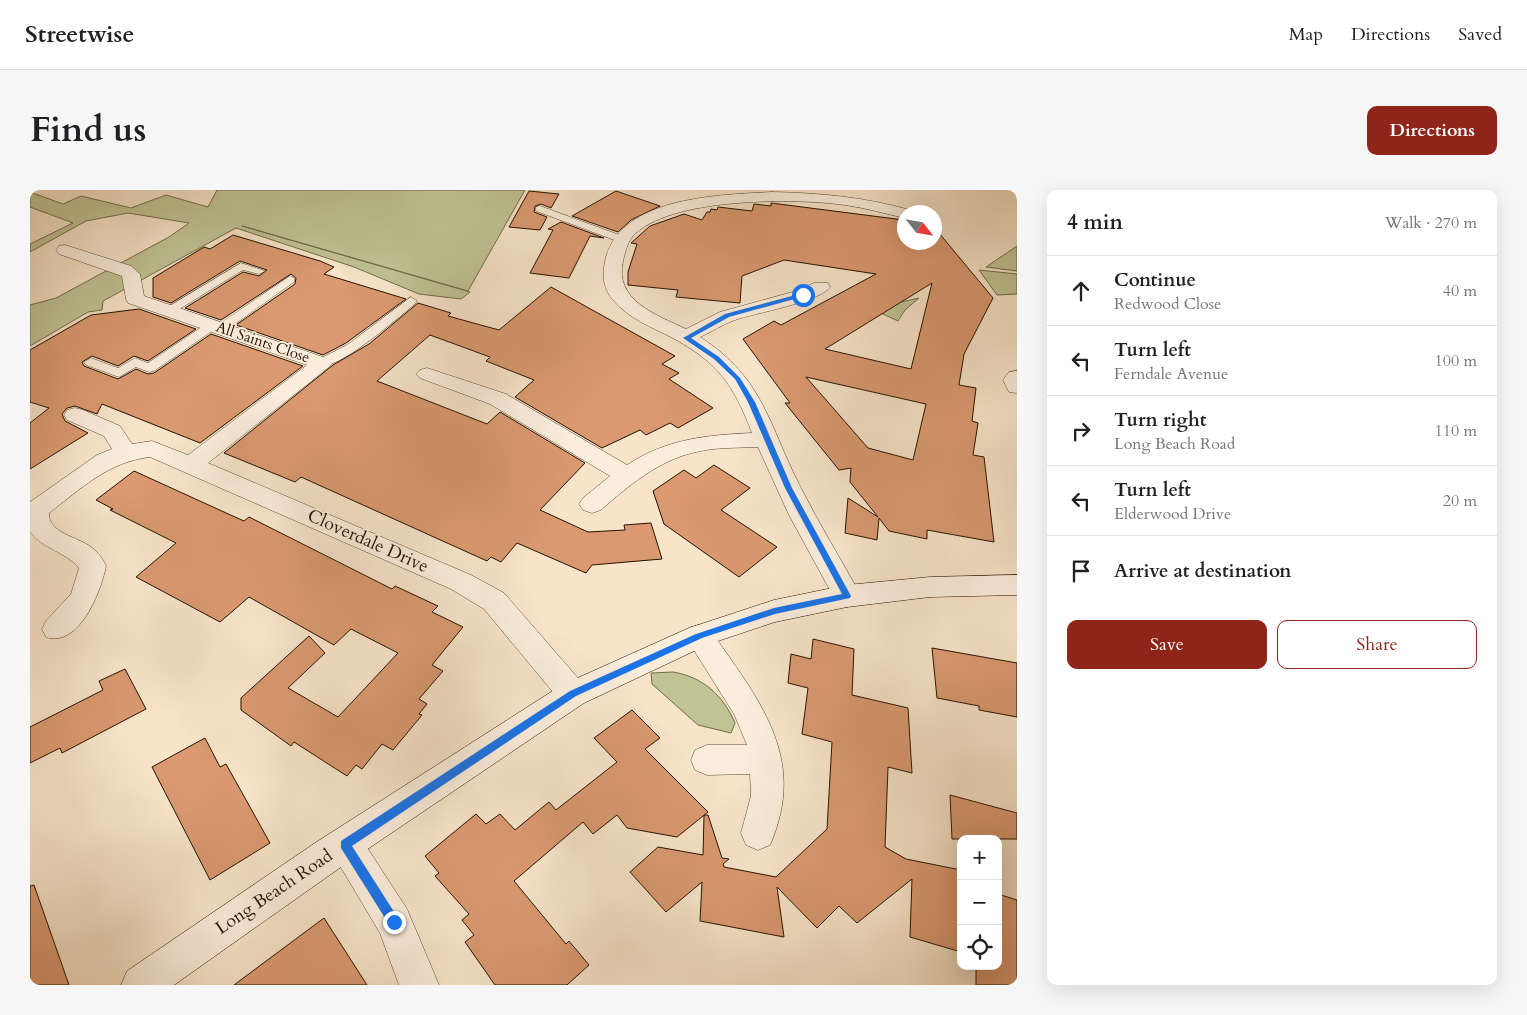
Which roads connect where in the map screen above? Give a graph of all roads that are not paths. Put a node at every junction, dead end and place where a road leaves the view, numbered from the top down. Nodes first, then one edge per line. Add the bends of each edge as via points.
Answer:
1 (540, 209) dead end
2 (897, 211) edge
3 (621, 239) junction
4 (66, 250) dead end
5 (259, 271) dead end
6 (290, 280) dead end
7 (782, 284) dead end
8 (821, 287) dead end
9 (803, 295) junction
10 (411, 301) dead end
11 (169, 310) junction
12 (217, 326) junction
13 (686, 338) junction
14 (91, 362) dead end
15 (322, 363) junction
16 (427, 374) dead end
17 (1017, 377) edge
18 (1017, 388) edge
19 (75, 415) dead end
20 (766, 439) junction
21 (126, 452) junction
22 (191, 465) junction
23 (626, 475) junction
24 (592, 504) dead end
25 (1017, 585) edge
26 (847, 596) junction
27 (56, 629) dead end
28 (699, 636) junction
29 (573, 694) junction
30 (765, 759) junction
31 (707, 760) dead end
32 (758, 833) dead end
33 (345, 844) junction
34 (141, 985) edge
35 (419, 985) edge

1 - 3 lane
2 - 3 street via 812,193 750,192 677,197 630,228
3 - 13 street via 612,270 614,287 627,303
4 - 11 street, All Saints Close via 125,270 130,274 136,298
5 - 11 lane via 241,266
6 - 12 lane
7 - 9 street
8 - 9 street
9 - 13 street via 727,316
10 - 15 lane via 352,348
11 - 12 street, All Saints Close
12 - 14 lane via 149,368 135,362 119,373
12 - 15 street, All Saints Close
13 - 20 street via 716,358 737,378
15 - 22 street, All Saints Close
16 - 23 street via 498,399
17 - 18 street via 1014,380
19 - 21 street via 112,431
20 - 23 street via 697,444 660,456
20 - 26 street via 788,488
21 - 22 street, Cloverdale Drive via 152,449
21 - 27 street, Cloverdale Drive via 105,460 37,509 35,526 84,554 93,566 90,583 79,607
22 - 29 street, Cloverdale Drive via 461,582 494,601
23 - 24 street
25 - 26 street, Long Beach Road via 930,587
26 - 28 street, Long Beach Road via 774,611
28 - 29 street, Long Beach Road
28 - 30 street via 746,707 764,746
29 - 33 street, Long Beach Road
30 - 31 street
30 - 32 street via 768,796
33 - 34 street, Long Beach Road
33 - 35 street via 394,922

